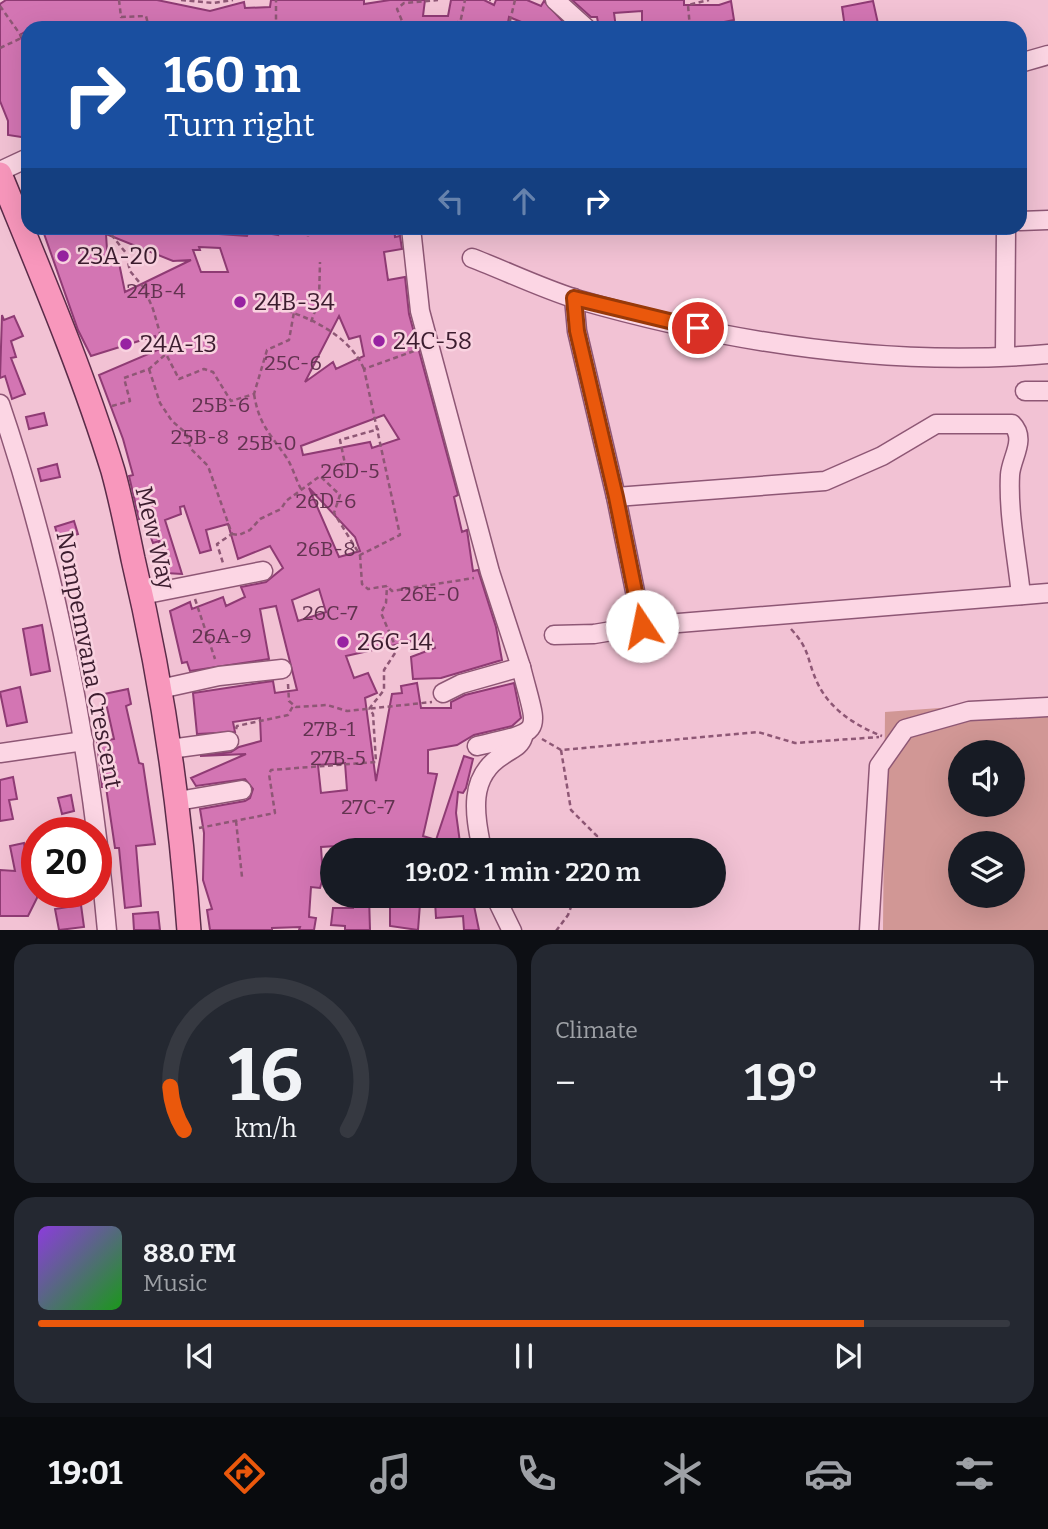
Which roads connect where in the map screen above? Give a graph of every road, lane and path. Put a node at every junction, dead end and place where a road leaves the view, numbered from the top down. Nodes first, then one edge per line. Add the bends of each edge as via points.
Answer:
1 (119, 0) edge
2 (181, 0) edge
3 (233, 0) edge
4 (276, 0) edge
5 (439, 0) edge
6 (465, 0) edge
7 (515, 0) edge
8 (555, 0) edge
9 (709, 0) edge
10 (0, 6) edge
11 (147, 21) edge
12 (276, 21) edge
13 (402, 21) edge
14 (460, 21) edge
15 (510, 21) edge
16 (578, 21) edge
17 (689, 21) edge
18 (21, 36) edge
19 (21, 38) edge
20 (0, 48) edge
21 (1048, 55) edge
22 (1027, 61) edge
23 (21, 162) edge
24 (0, 172) edge
25 (1048, 220) edge
26 (1027, 221) edge
27 (21, 223) edge
28 (26, 235) edge
29 (112, 235) edge
30 (412, 235) edge
31 (1006, 235) edge
32 (472, 258) dead end
33 (320, 262) dead end
34 (574, 298) junction
35 (271, 306) dead end
36 (294, 312) junction
37 (311, 322) junction
38 (432, 345) junction
39 (166, 354) junction
40 (1048, 354) edge
41 (1005, 355) junction
42 (149, 369) junction
43 (364, 369) junction
44 (1026, 391) dead end
45 (1048, 391) edge
46 (254, 394) junction
47 (0, 404) edge
48 (104, 408) dead end
49 (379, 429) junction
50 (340, 464) dead end
51 (319, 471) dead end
52 (320, 477) junction
53 (302, 489) junction
54 (616, 497) junction
55 (232, 534) junction
56 (360, 555) junction
57 (263, 571) dead end
58 (490, 572) junction
59 (228, 579) junction
60 (189, 586) junction
61 (387, 586) junction
62 (1048, 593) edge
63 (142, 595) junction
64 (1021, 595) junction
65 (786, 625) dead end
66 (642, 626) junction
67 (554, 635) dead end
68 (521, 667) junction
69 (282, 669) joint
70 (219, 676) junction
71 (160, 689) junction
72 (443, 693) joint
73 (293, 706) junction
74 (1048, 707) edge
75 (369, 709) junction
76 (526, 734) junction
77 (84, 741) junction
78 (229, 741) joint
79 (477, 746) dead end
80 (170, 749) junction
81 (561, 750) junction
82 (0, 753) edge
83 (242, 790) dead end
84 (178, 801) junction
85 (236, 820) junction
86 (191, 828) dead end
87 (480, 838) edge
88 (596, 838) edge
89 (243, 877) dead end
90 (501, 908) edge
91 (571, 908) edge
92 (107, 930) edge
93 (189, 930) edge
94 (512, 930) edge
95 (556, 930) edge
96 (869, 930) edge

1 - 11 path via 121,17 146,16
2 - 3 path via 213,4
4 - 12 path
5 - 13 path via 404,3 397,9
6 - 14 path
7 - 15 path
8 - 16 street
9 - 17 path via 688,5
10 - 18 path
19 - 20 path
21 - 22 street
23 - 24 street
24 - 27 main road, Mew Way
25 - 26 street
28 - 63 main road, Mew Way via 113,473
29 - 39 path via 144,288
30 - 38 street via 420,311
31 - 41 street
32 - 34 street
33 - 37 path via 319,300
34 - 41 street via 790,346 923,358
34 - 54 street via 577,331
35 - 36 path
36 - 37 path
36 - 46 path via 289,340 267,350
37 - 43 path via 349,345
38 - 43 path
38 - 58 street
39 - 42 path
39 - 46 path via 179,379 204,369 213,372 231,401
40 - 41 street
42 - 48 path via 124,378 130,401
42 - 55 path via 160,403 208,466
43 - 49 path
44 - 45 street
46 - 53 path via 267,434 286,455
47 - 77 street, Nompemvana Crescent via 36,522
49 - 50 path via 340,440 345,464
49 - 56 path via 400,535
51 - 52 path
52 - 53 path
52 - 56 path via 340,495 334,513
53 - 55 path via 250,530
54 - 64 street via 825,481 936,424 1012,424 1019,441 1010,477
54 - 66 street
55 - 59 path via 217,544
56 - 61 path via 362,584 368,589
57 - 59 street
58 - 61 path via 463,582 437,581 392,591
58 - 68 street
59 - 60 street
60 - 63 street
60 - 70 path
61 - 75 path via 382,613 397,650 384,670 384,690
62 - 64 street
63 - 71 main road, Mew Way
64 - 66 street
65 - 81 path via 806,646 817,683 839,711 856,725 883,736 795,743 758,732
66 - 67 street
68 - 72 street
68 - 76 street via 534,716
69 - 70 street
69 - 73 path
70 - 71 street
71 - 80 main road, Mew Way
72 - 75 path via 430,703
73 - 75 path
73 - 78 path via 288,715 237,726
74 - 96 street via 969,711 905,729 879,766
75 - 85 path via 376,762 271,770 275,813
76 - 79 street
76 - 81 path
76 - 87 street via 519,745 490,763 477,784
77 - 82 street
77 - 92 street, Nompemvana Crescent
78 - 80 street
80 - 84 main road, Mew Way
81 - 88 path via 571,810
83 - 84 street
84 - 93 main road, Mew Way
85 - 86 path
85 - 89 path
90 - 94 street
91 - 95 path

